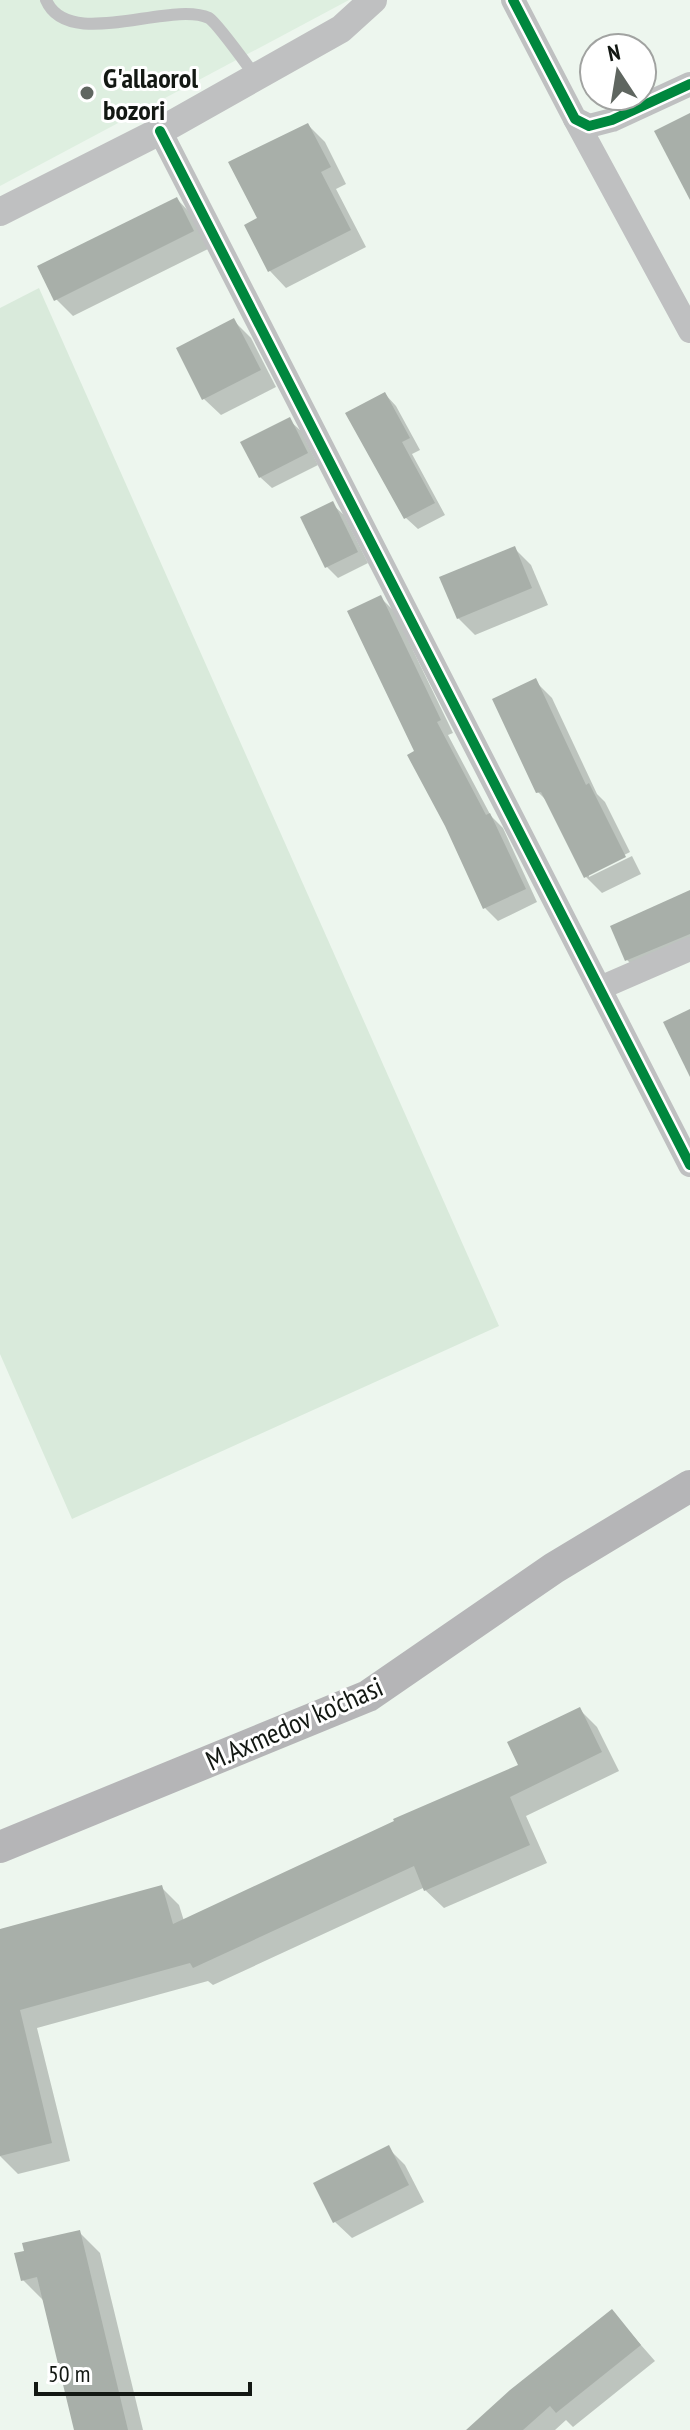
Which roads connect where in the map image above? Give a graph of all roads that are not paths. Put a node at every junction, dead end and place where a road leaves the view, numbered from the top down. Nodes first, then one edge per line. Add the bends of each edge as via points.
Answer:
1 (46, 0) edge
2 (373, 0) edge
3 (513, 0) edge
4 (256, 77) junction
5 (690, 84) edge
6 (575, 119) junction
7 (160, 131) junction
8 (0, 212) edge
9 (690, 331) edge
10 (690, 949) edge
11 (600, 988) junction
12 (690, 1165) edge
13 (690, 1486) edge
14 (0, 1847) edge

1 - 4 lane via 51,11 71,23 184,12 209,18
2 - 4 street via 341,29
3 - 6 street
4 - 7 street
5 - 6 street via 612,120 589,126
6 - 9 street
7 - 8 street
7 - 11 street
10 - 11 street
11 - 12 street
13 - 14 main road, M.Axmedov ko'chasi via 554,1568 368,1696

